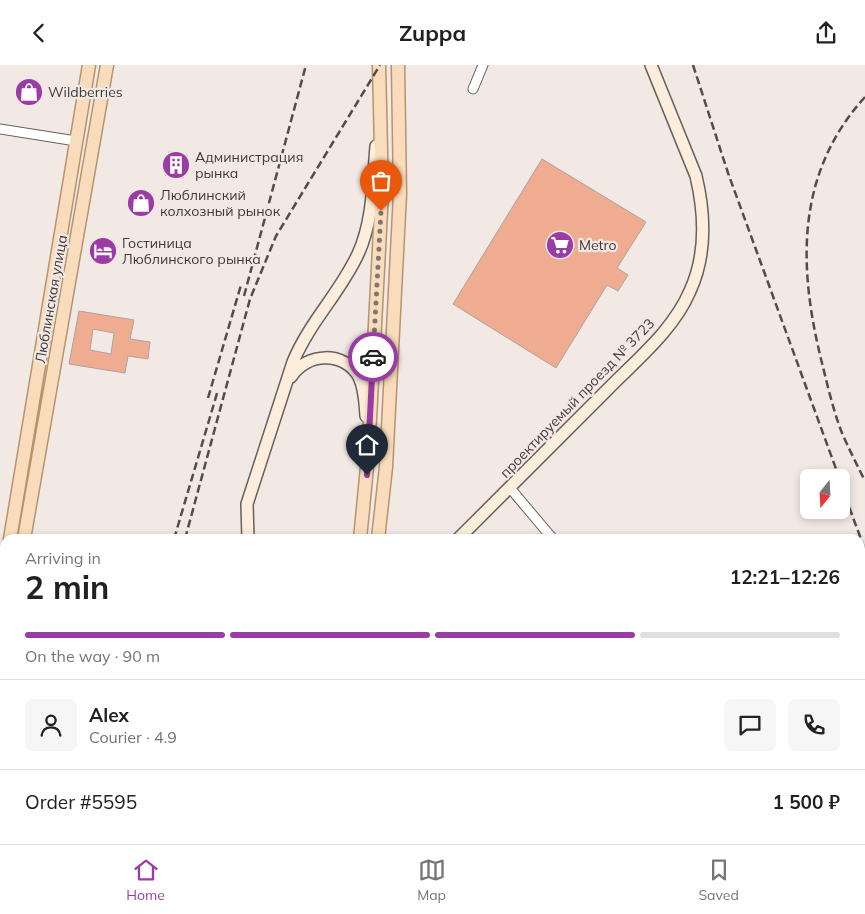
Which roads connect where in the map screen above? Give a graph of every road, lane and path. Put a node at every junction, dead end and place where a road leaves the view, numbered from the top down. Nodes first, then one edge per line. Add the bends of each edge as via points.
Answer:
1 (89, 65) edge
2 (106, 65) edge
3 (380, 65) edge
4 (398, 65) edge
5 (483, 65) edge
6 (651, 65) edge
7 (473, 89) dead end
8 (379, 117) junction
9 (0, 129) edge
10 (76, 141) junction
11 (283, 394) junction
12 (368, 457) junction
13 (510, 488) junction
14 (11, 534) edge
15 (25, 534) edge
16 (248, 534) edge
17 (361, 534) edge
18 (379, 534) edge
19 (463, 534) edge
20 (549, 534) edge

1 - 10 main road, Люблинская улица
2 - 15 main road, Люблинская улица
3 - 8 main road
4 - 18 main road via 400,194 386,467
5 - 7 street
6 - 13 main road, проектируемый проезд № 3723 via 698,185 704,219 698,269 690,291 660,337
8 - 11 main road via 369,209 358,253 345,278 301,342
8 - 12 main road via 382,192
9 - 10 street
10 - 14 main road, Люблинская улица
11 - 12 main road via 292,375 307,361 327,357 346,364 360,379 364,393
11 - 16 main road via 247,504
12 - 17 main road
13 - 19 main road, проектируемый проезд № 3723
13 - 20 street

